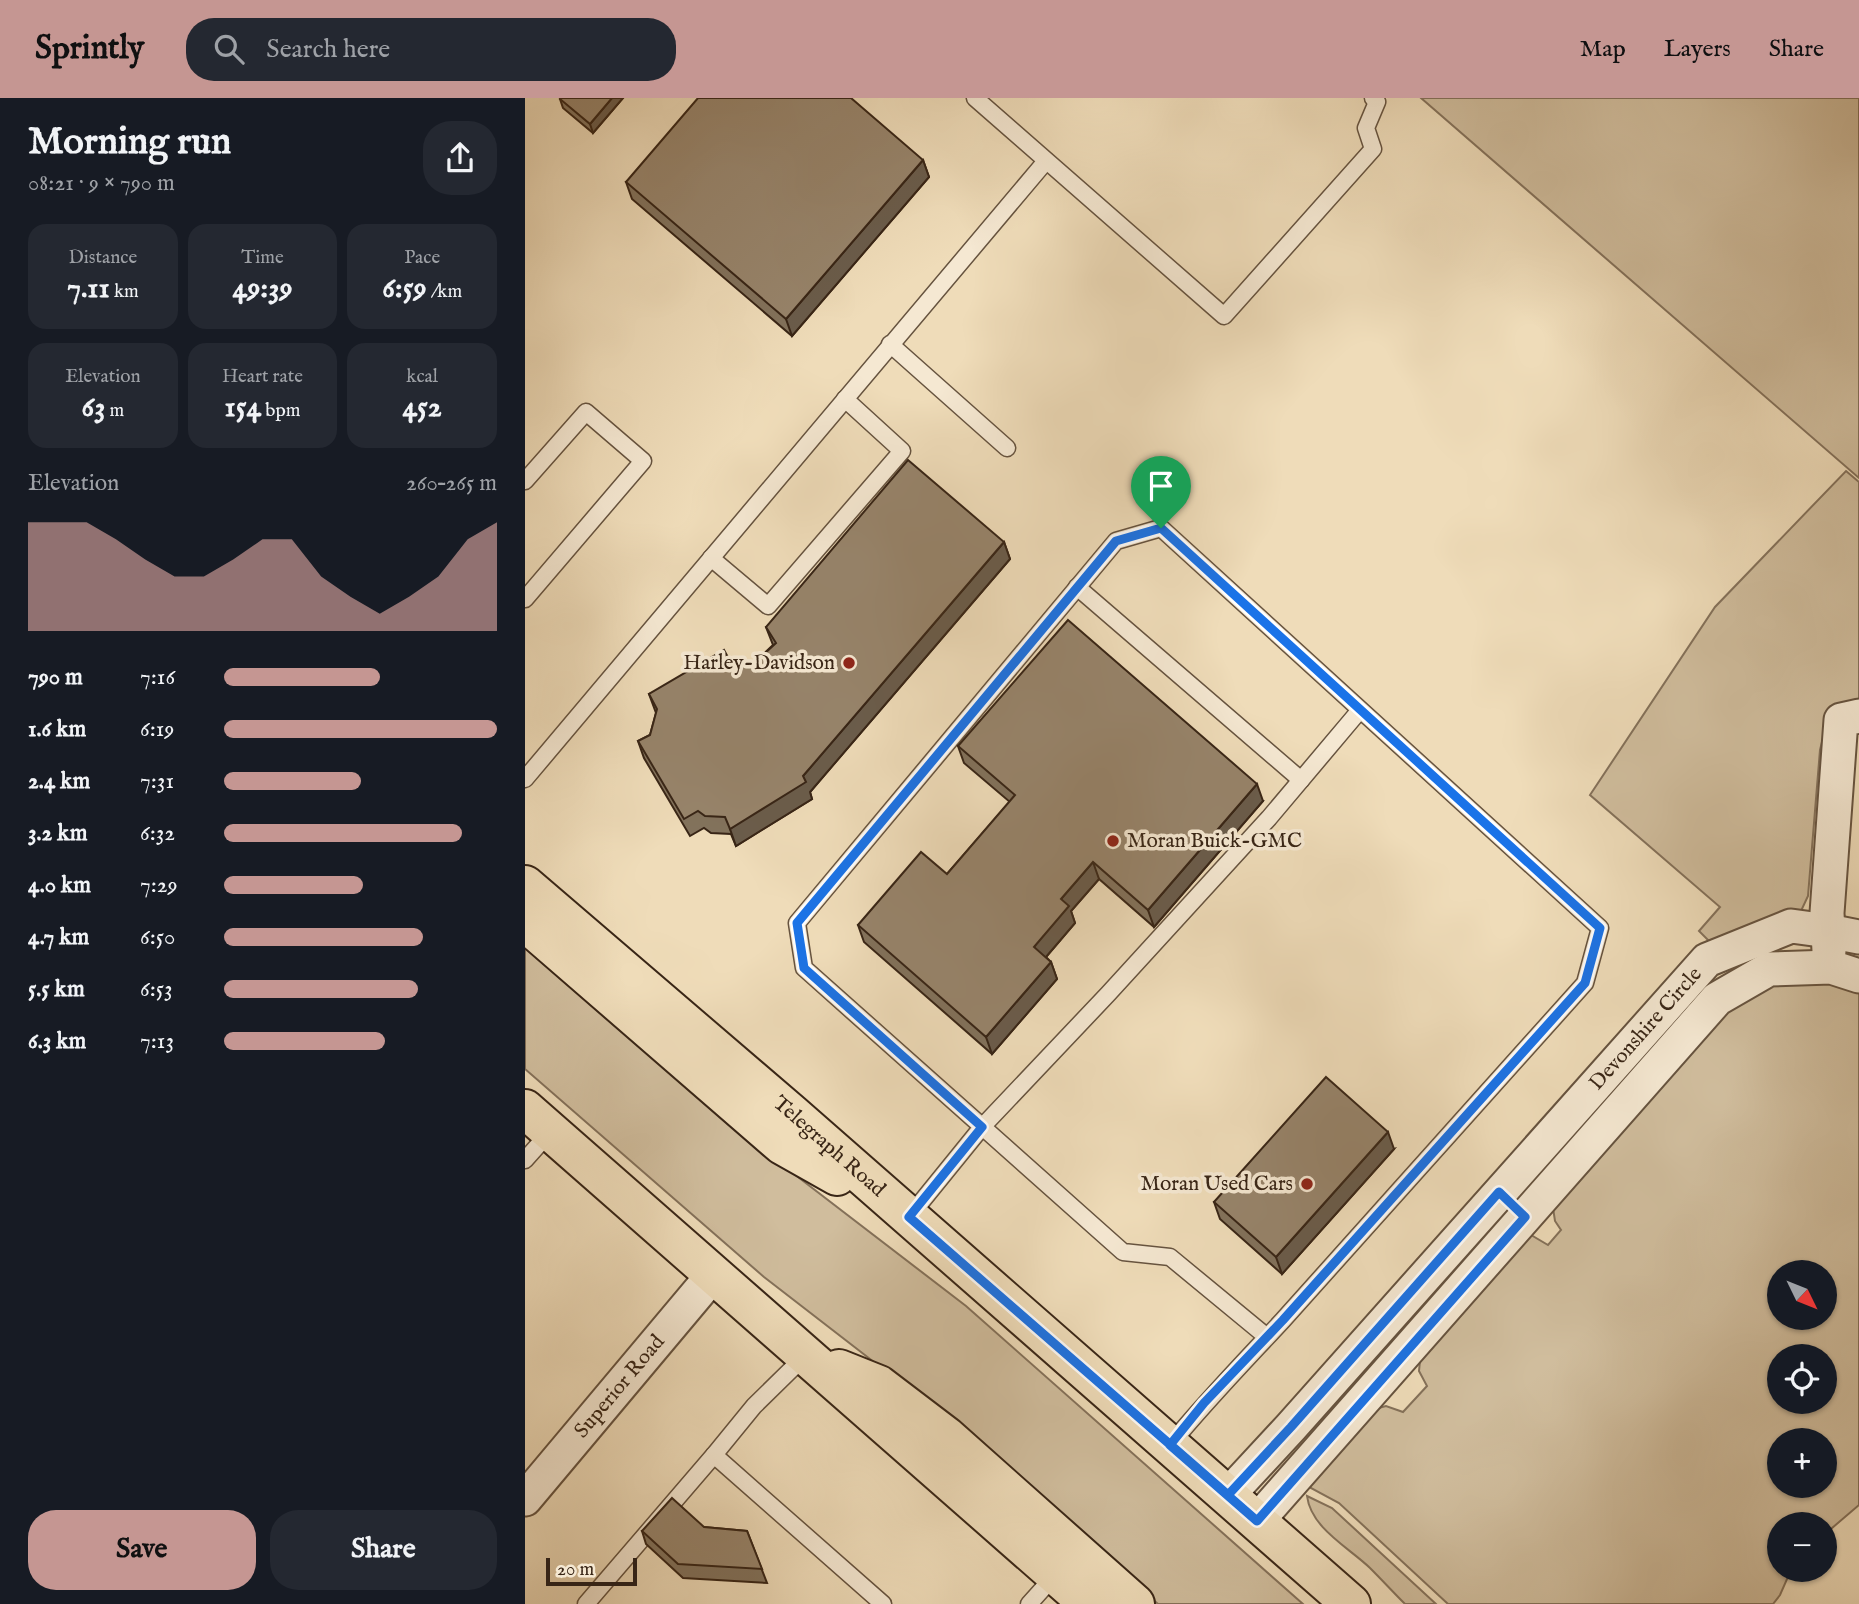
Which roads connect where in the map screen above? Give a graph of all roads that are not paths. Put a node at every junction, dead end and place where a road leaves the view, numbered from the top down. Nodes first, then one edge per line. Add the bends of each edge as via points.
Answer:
1 (975, 98) edge
2 (1373, 98) edge
3 (1046, 161) junction
4 (890, 344) junction
5 (845, 399) junction
6 (1007, 449) dead end
7 (525, 481) edge
8 (711, 558) junction
9 (1077, 587) junction
10 (525, 599) edge
11 (1360, 710) junction
12 (1859, 716) edge
13 (525, 779) edge
14 (1301, 780) junction
15 (525, 885) edge
16 (525, 922) edge
17 (1844, 934) edge
18 (1845, 971) edge
19 (538, 1120) edge
20 (982, 1127) junction
21 (525, 1160) edge
22 (1499, 1192) junction
23 (909, 1217) junction
24 (1525, 1217) junction
25 (713, 1275) junction
26 (1267, 1337) junction
27 (805, 1356) junction
28 (1170, 1445) junction
29 (714, 1455) junction
30 (1228, 1495) junction
31 (525, 1499) edge
32 (1257, 1521) junction
33 (1055, 1574) junction
34 (1344, 1601) edge
35 (586, 1604) edge
36 (883, 1604) edge
37 (1030, 1604) edge
38 (1089, 1604) edge
39 (1135, 1604) edge

1 - 3 lane
2 - 3 lane via 1377,102 1366,128 1373,149 1224,316
3 - 4 lane
4 - 5 lane
4 - 6 lane
5 - 8 lane
5 - 8 lane via 902,450 768,606
7 - 10 lane via 586,412 643,461
8 - 13 lane
9 - 11 lane via 1116,541 1161,528
9 - 14 lane
9 - 20 lane via 797,923 804,968
11 - 14 lane
11 - 26 lane via 1600,928 1585,983
12 - 17 street, Devonshire Circle via 1841,720 1827,913
14 - 20 lane
15 - 23 main road, Telegraph Road
16 - 23 main road via 782,1144
17 - 18 street, Devonshire Circle
17 - 22 street, Devonshire Circle via 1791,926 1707,960
18 - 24 street, Devonshire Circle via 1769,969 1717,999
19 - 21 lane
19 - 25 main road
20 - 23 lane
20 - 26 lane via 1123,1252 1170,1256
22 - 24 street
22 - 30 street, Devonshire Circle
23 - 28 main road, Telegraph Road
24 - 32 street, Devonshire Circle
25 - 27 main road
25 - 31 street, Superior Road
26 - 28 lane
27 - 29 lane via 754,1406
27 - 33 main road
27 - 39 main road via 879,1385 967,1454
28 - 30 main road, Telegraph Road
29 - 35 lane
29 - 36 lane
30 - 32 main road, Telegraph Road
32 - 34 main road, Telegraph Road
33 - 37 lane
33 - 38 main road

